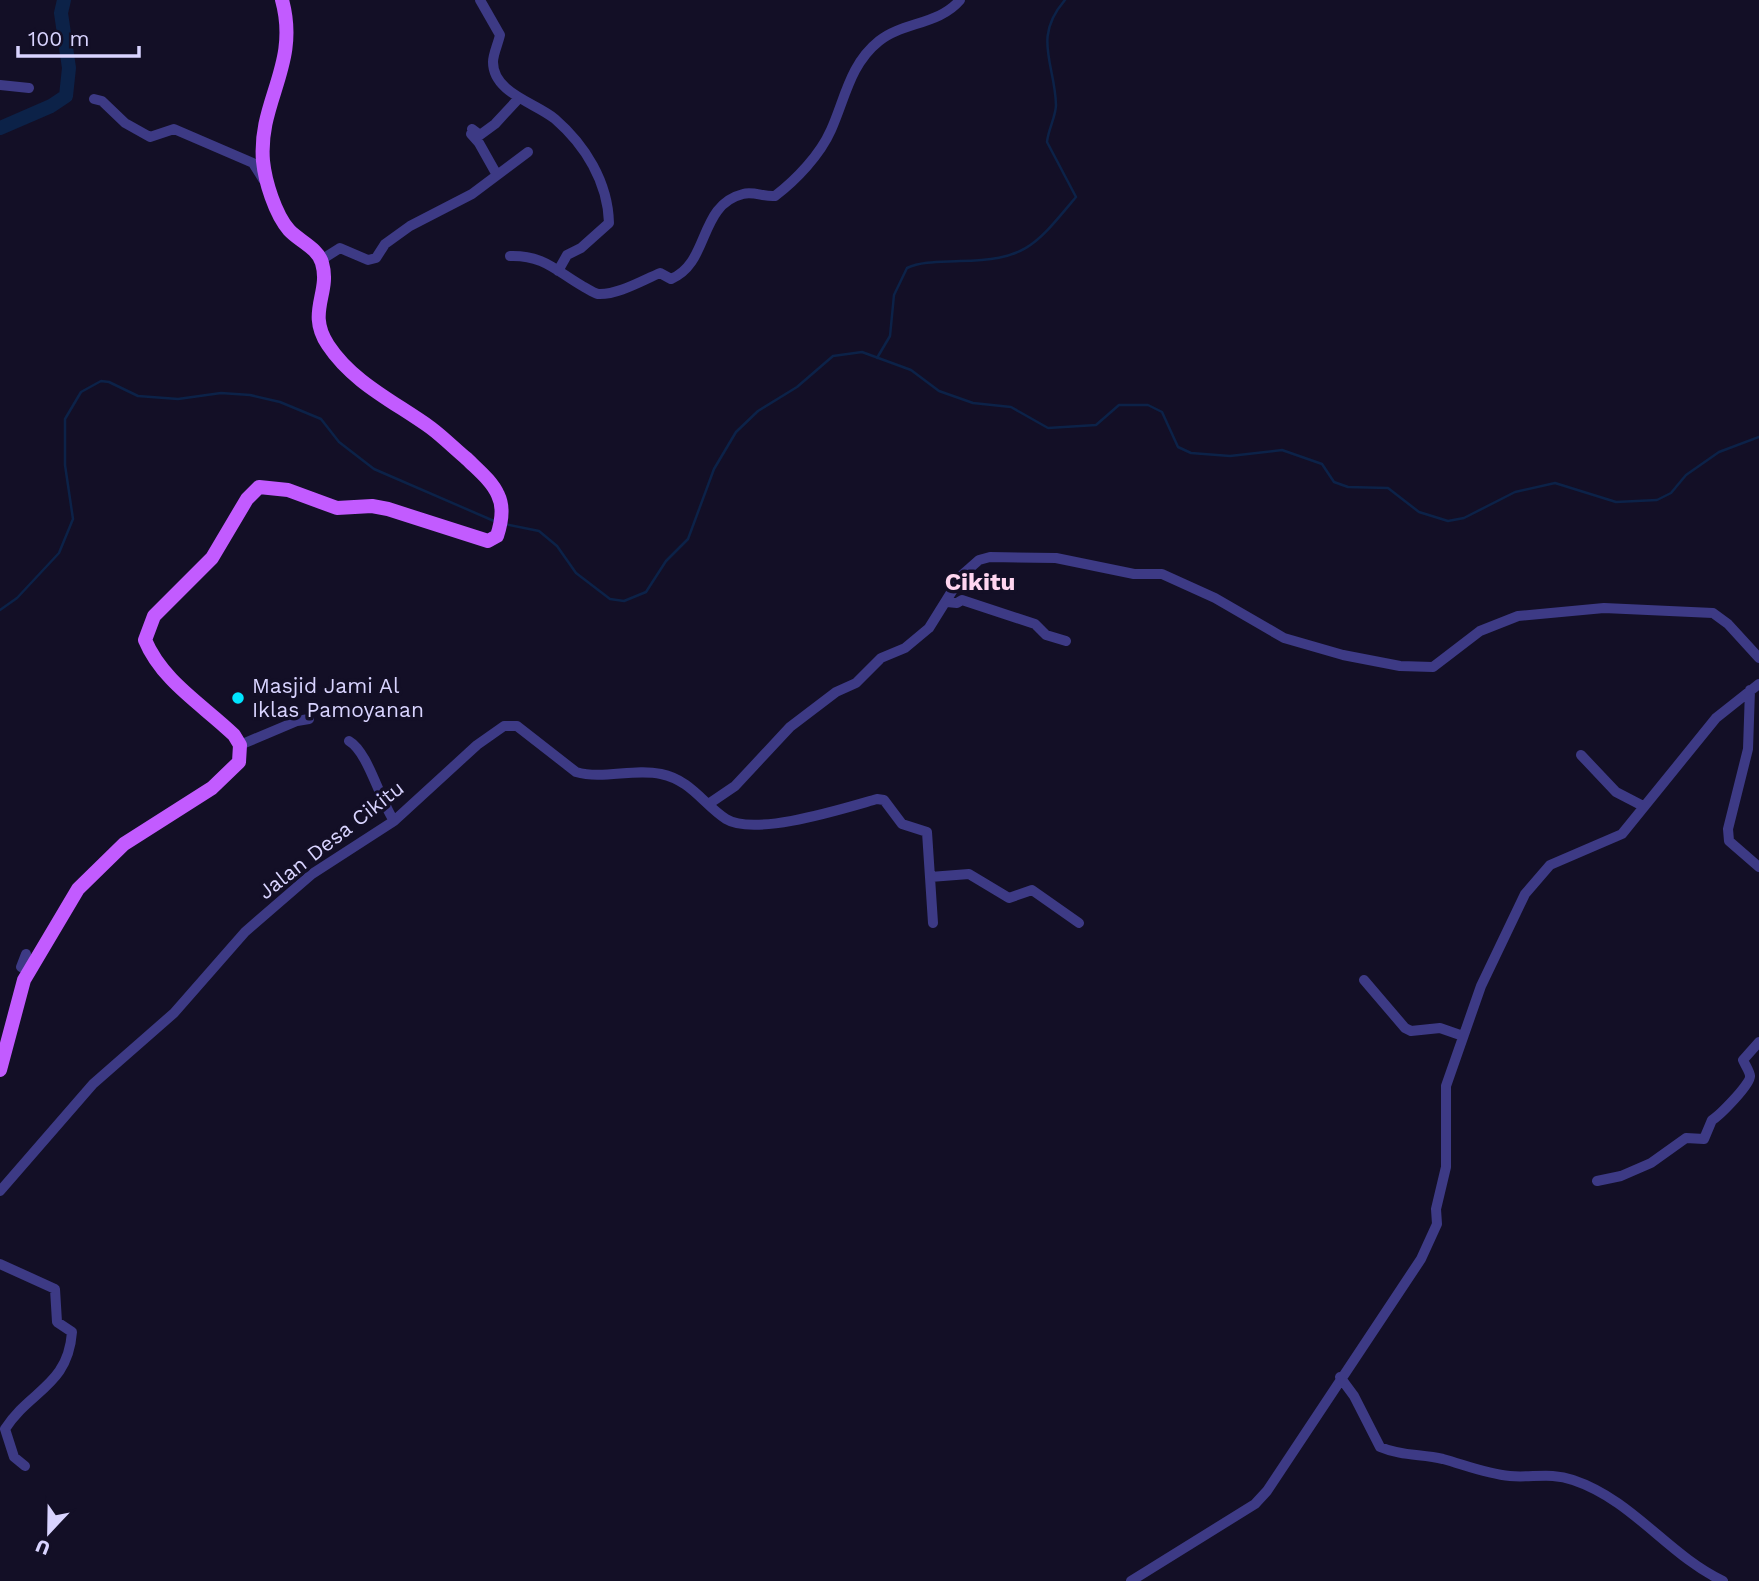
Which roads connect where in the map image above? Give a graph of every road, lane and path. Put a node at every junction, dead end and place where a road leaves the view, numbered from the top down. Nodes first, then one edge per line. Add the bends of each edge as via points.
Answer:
1 (282, 0) edge
2 (480, 0) edge
3 (960, 0) edge
4 (0, 85) edge
5 (29, 88) dead end
6 (519, 98) junction
7 (94, 99) dead end
8 (486, 131) junction
9 (489, 146) junction
10 (528, 152) dead end
11 (497, 175) junction
12 (269, 186) junction
13 (510, 256) dead end
14 (321, 260) junction
15 (558, 271) junction
16 (947, 602) junction
17 (1066, 641) dead end
18 (1759, 658) edge
19 (1755, 687) edge
20 (309, 719) dead end
21 (349, 741) dead end
22 (240, 745) junction
23 (1581, 755) dead end
24 (710, 803) junction
25 (1643, 806) junction
26 (394, 821) junction
27 (1759, 867) edge
28 (930, 877) junction
29 (933, 923) dead end
30 (1079, 923) dead end
31 (26, 954) dead end
32 (29, 971) junction
33 (1363, 980) dead end
34 (1463, 1036) junction
35 (1759, 1042) edge
36 (0, 1070) edge
37 (1597, 1181) dead end
38 (0, 1191) edge
39 (0, 1264) edge
40 (1340, 1377) junction
41 (25, 1466) dead end
42 (1131, 1581) edge
43 (1723, 1581) edge

1 - 12 main road via 288,49 262,144
2 - 6 street via 500,35 493,62 496,75
3 - 15 street via 944,13 878,41 849,81 820,150 775,196 741,194 716,210 680,276 671,279 660,273 598,294
4 - 5 street
6 - 8 street
6 - 15 street via 554,119 586,153 600,180 608,211 609,223 567,255
7 - 12 street via 150,137 174,129 243,157
8 - 9 street
8 - 9 street via 480,135 470,130 479,143
9 - 11 street
10 - 11 street
11 - 14 street via 472,194 410,226 385,244 376,258 368,260 340,248
12 - 14 main road via 285,225
13 - 15 street via 531,255
14 - 22 main road via 324,275 317,320 335,355 373,390 451,445 489,481 499,496 498,532 491,541 475,539 388,509 337,508 279,487 256,489 212,558 154,616 145,640 162,669
16 - 17 street via 962,600 1035,624 1046,635
16 - 18 street via 962,575 979,560 1025,555 1134,574 1161,574 1215,598 1284,638 1400,666 1433,667 1480,631 1518,616 1604,608 1713,613
16 - 24 street via 929,628 905,648 881,659 856,683 811,710 735,786
19 - 25 street via 1716,718
19 - 27 street via 1748,749 1728,836
20 - 22 street
21 - 26 street via 361,750
22 - 32 main road via 239,762 223,779 124,844 85,879
23 - 25 street via 1616,792
24 - 26 street, Jalan Desa Cikitu via 682,782 660,774 576,772 524,729 511,724 477,745
24 - 28 street via 723,817 738,823 794,822 884,800 902,824 927,832
25 - 34 street via 1622,834 1567,856 1536,877 1494,954
26 - 38 street, Jalan Desa Cikitu via 312,874 245,932 174,1013 93,1084
28 - 29 street
28 - 30 street via 969,874 1009,898 1032,890
31 - 32 street via 21,967
32 - 36 main road
33 - 34 street via 1405,1028 1440,1028
34 - 40 street via 1446,1086 1446,1167 1432,1237
35 - 37 street via 1743,1060 1751,1074 1749,1082 1712,1120 1704,1139 1686,1139 1651,1163
39 - 41 street via 55,1289 57,1322 72,1332 69,1355 60,1373 5,1429 14,1457
40 - 42 street via 1280,1476 1255,1504
40 - 43 street via 1380,1447 1512,1477 1531,1474 1572,1479 1618,1502

